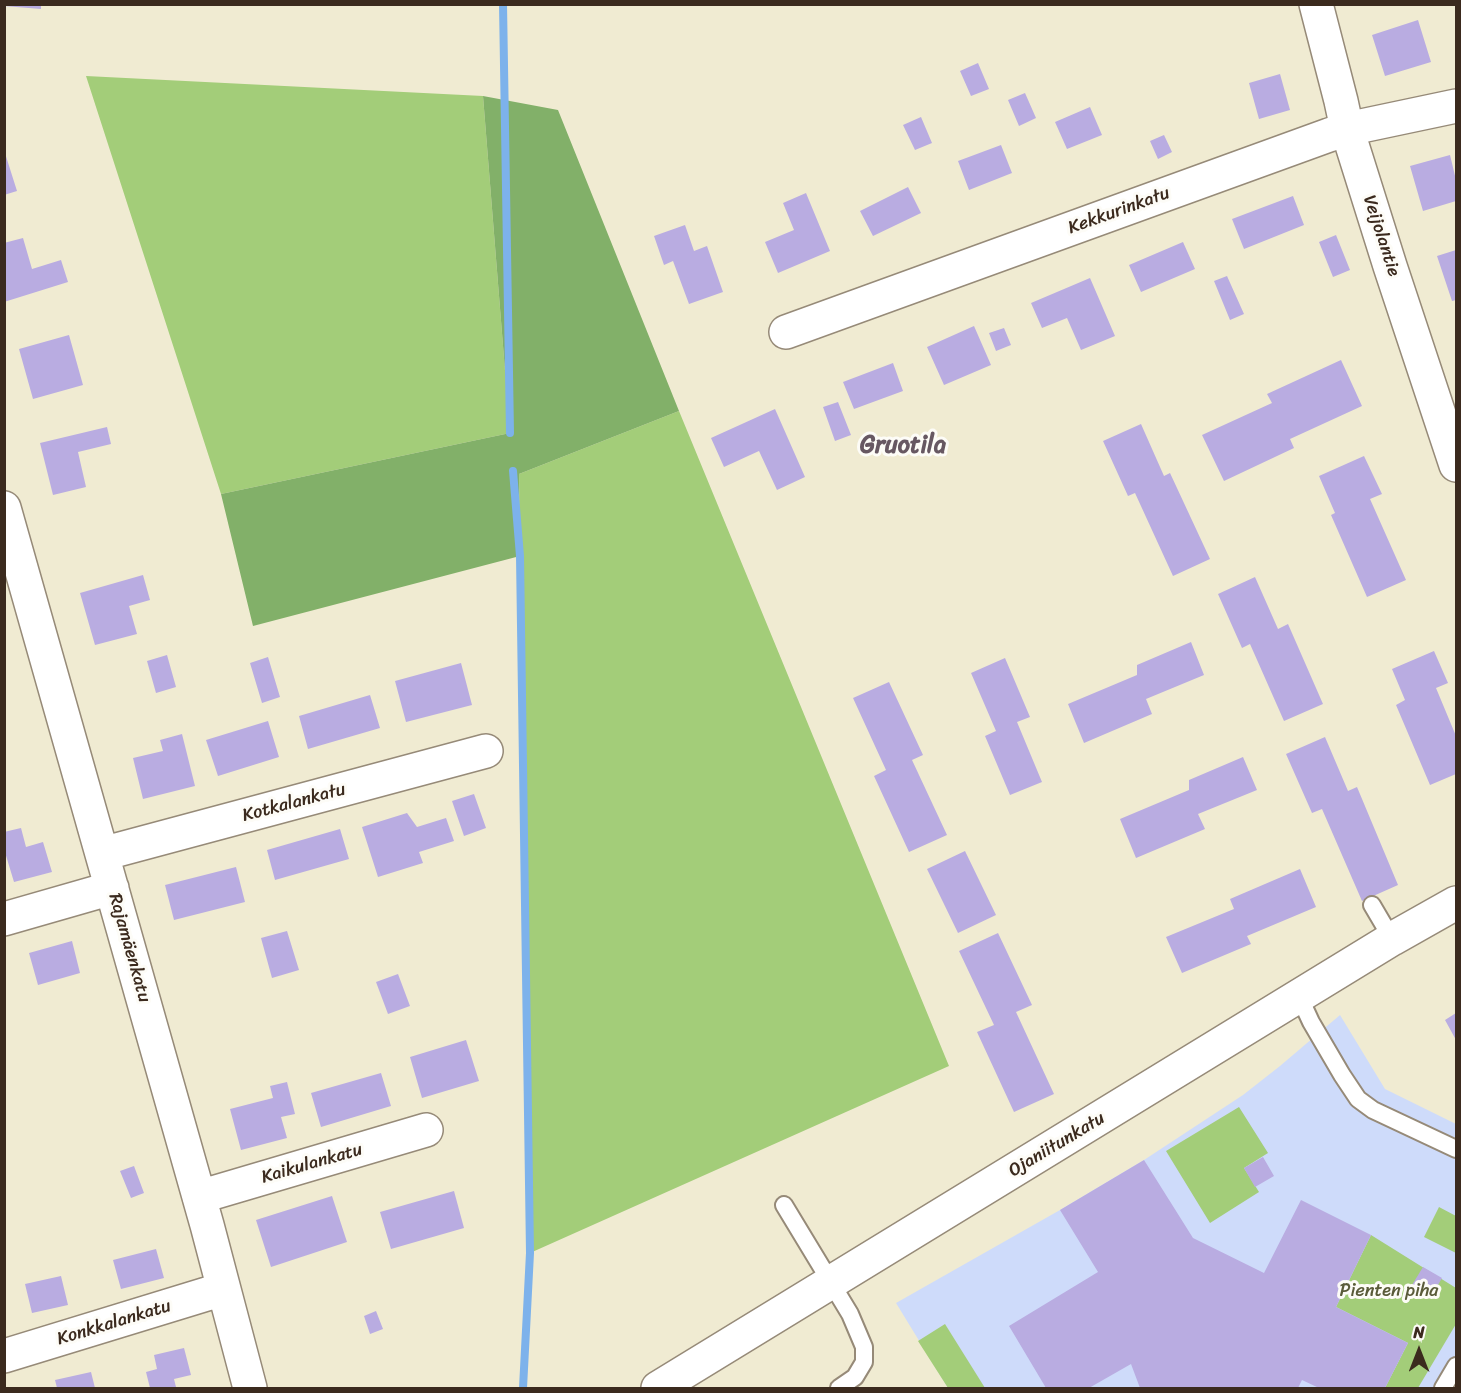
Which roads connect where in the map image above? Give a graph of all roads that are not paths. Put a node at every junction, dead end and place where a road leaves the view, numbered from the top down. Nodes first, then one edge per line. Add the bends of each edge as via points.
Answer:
1 (1316, 4) edge
2 (1456, 106) edge
3 (1347, 129) junction
4 (786, 332) dead end
5 (1456, 465) edge
6 (4, 507) edge
7 (10, 544) edge
8 (486, 751) dead end
9 (102, 854) junction
10 (112, 888) junction
11 (1456, 903) edge
12 (1372, 905) dead end
13 (4, 919) edge
14 (1392, 939) junction
15 (1299, 996) junction
16 (426, 1130) dead end
17 (1456, 1149) edge
18 (199, 1197) junction
19 (784, 1205) dead end
20 (832, 1282) junction
21 (223, 1289) junction
22 (4, 1356) edge
23 (1456, 1366) edge
24 (250, 1389) edge
25 (658, 1389) edge
26 (839, 1389) edge
27 (1443, 1389) edge

1 - 3 street, Veijolantie
2 - 3 street, Kekkurinkatu
3 - 4 street, Kekkurinkatu
3 - 5 street, Veijolantie
6 - 7 street, Rajamäenkatu
7 - 9 street, Rajamäenkatu
8 - 9 street, Kotkalankatu
9 - 10 street, Rajamäenkatu
10 - 13 street
10 - 18 street, Rajamäenkatu
11 - 14 street, Ojaniitunkatu
12 - 14 lane
14 - 15 street, Ojaniitunkatu
15 - 17 lane via 1358,1099
15 - 20 street, Ojaniitunkatu
16 - 18 street, Kaikulankatu
18 - 21 street, Rajamäenkatu
19 - 20 lane
20 - 25 street, Ojaniitunkatu
20 - 26 lane via 864,1347 864,1362 855,1377
21 - 22 street, Konkkalankatu
21 - 24 street, Rajamäenkatu
23 - 27 lane

